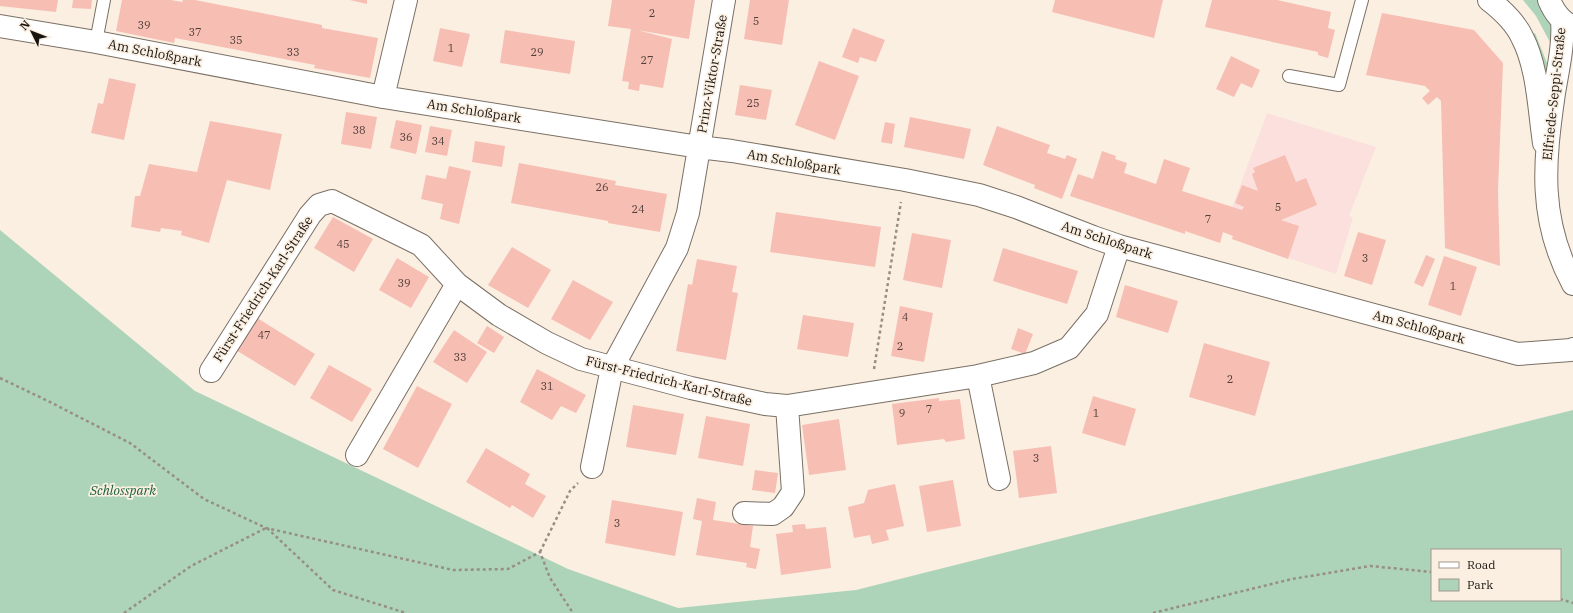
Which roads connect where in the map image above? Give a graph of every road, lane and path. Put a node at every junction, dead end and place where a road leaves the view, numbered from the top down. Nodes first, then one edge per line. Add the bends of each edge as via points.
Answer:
1 (104, 0) edge
2 (406, 0) edge
3 (724, 0) edge
4 (1362, 0) edge
5 (1489, 0) edge
6 (1549, 0) edge
7 (1567, 23) edge
8 (0, 26) edge
9 (96, 42) junction
10 (1289, 76) dead end
11 (383, 97) junction
12 (699, 147) junction
13 (1546, 158) junction
14 (905, 180) junction
15 (1119, 246) junction
16 (457, 284) junction
17 (1573, 284) edge
18 (1573, 349) edge
19 (612, 368) junction
20 (210, 371) dead end
21 (978, 376) junction
22 (0, 378) edge
23 (870, 392) junction
24 (787, 406) junction
25 (357, 455) dead end
26 (592, 467) joint
27 (999, 479) dead end
28 (744, 513) dead end
29 (266, 528) junction
30 (540, 552) junction
31 (1431, 572) edge
32 (1561, 599) edge
33 (1573, 603) edge
34 (124, 613) edge
35 (406, 613) edge
36 (573, 613) edge
37 (1153, 613) edge

1 - 9 lane
2 - 11 street
3 - 12 street, Prinz-Viktor-Straße
4 - 10 lane via 1339,85
5 - 13 street via 1512,21 1526,46 1534,70
6 - 7 street via 1556,13
7 - 13 street, Elfriede-Seppi-Straße via 1562,42
8 - 9 street, Am Schloßpark
9 - 11 street, Am Schloßpark
11 - 12 street, Am Schloßpark
12 - 14 street, Am Schloßpark
12 - 19 street, Prinz-Viktor-Straße via 688,213 677,248
13 - 17 street, Elfriede-Seppi-Straße via 1549,215 1556,242
14 - 15 street, Am Schloßpark via 979,195
14 - 23 path
15 - 18 street, Am Schloßpark via 1518,354
15 - 21 street, Fürst-Friedrich-Karl-Straße via 1097,314 1069,348 1034,363
16 - 19 street, Fürst-Friedrich-Karl-Straße via 499,315 547,343 581,359
16 - 20 street, Fürst-Friedrich-Karl-Straße via 421,245 332,201 319,205 310,214
16 - 25 street
19 - 24 street, Fürst-Friedrich-Karl-Straße via 691,388 765,404
19 - 26 street, Prinz-Viktor-Straße
21 - 23 street, Fürst-Friedrich-Karl-Straße
21 - 27 street
22 - 29 path via 130,443 204,499
23 - 24 street, Fürst-Friedrich-Karl-Straße
24 - 28 street via 793,492 783,507 773,514
26 - 30 path via 570,491
29 - 30 path via 453,570 508,569
29 - 34 path via 191,566
29 - 35 path via 333,590
30 - 36 path via 550,578
31 - 37 path via 1370,566 1292,578
32 - 33 path

